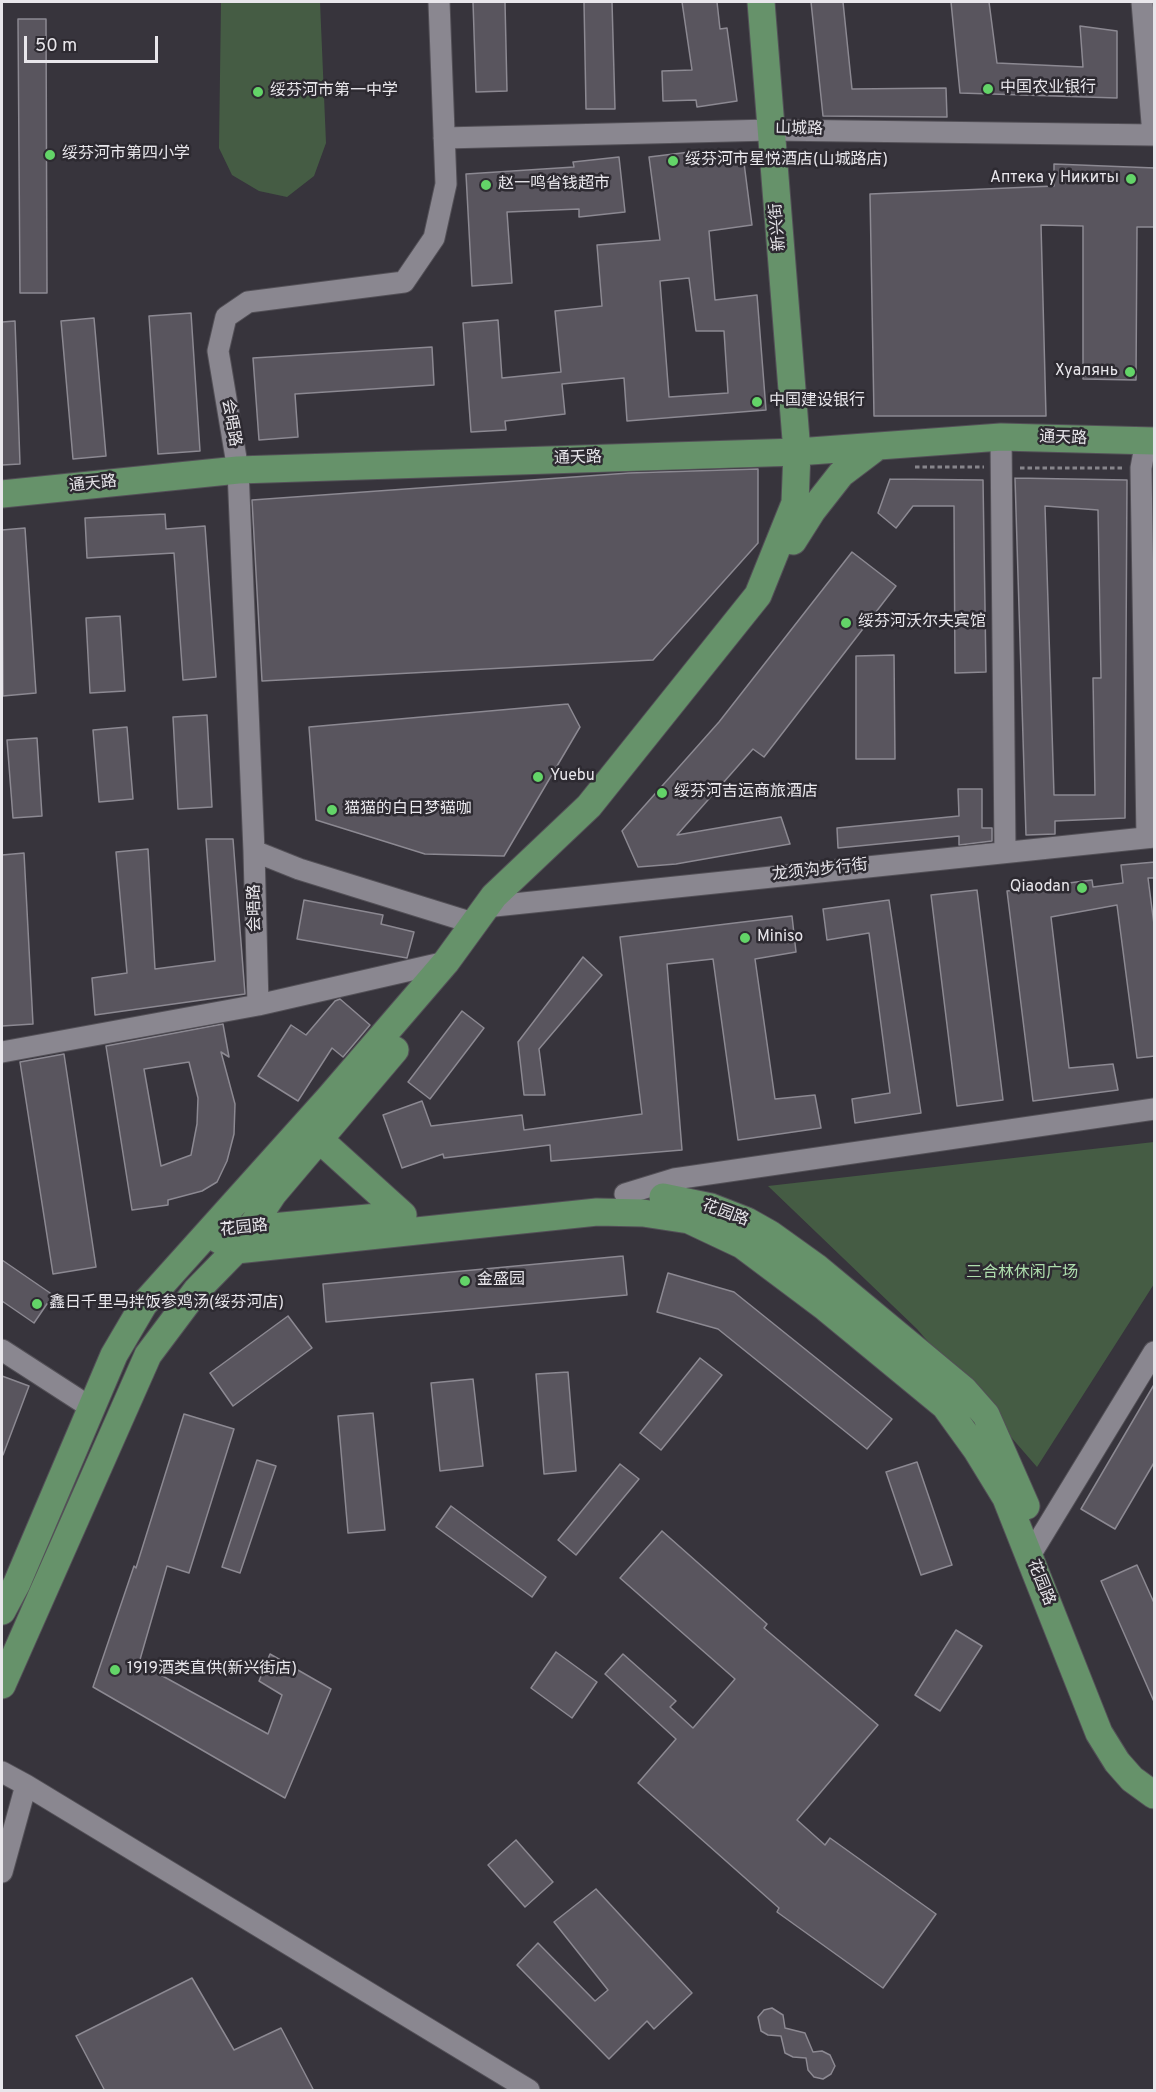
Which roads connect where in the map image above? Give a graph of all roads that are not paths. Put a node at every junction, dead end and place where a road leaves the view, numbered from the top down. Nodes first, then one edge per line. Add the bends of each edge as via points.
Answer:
1 (439, 2) edge
2 (761, 2) edge
3 (1142, 2) edge
4 (771, 130) junction
5 (1154, 135) edge
6 (444, 138) junction
7 (1001, 437) junction
8 (1150, 441) edge
9 (878, 446) junction
10 (796, 452) junction
11 (238, 471) junction
12 (2, 494) edge
13 (758, 595) junction
14 (1151, 837) edge
15 (254, 851) junction
16 (1005, 851) junction
17 (479, 915) junction
18 (446, 962) junction
19 (420, 992) junction
20 (258, 1005) junction
21 (2, 1052) edge
22 (1155, 1109) edge
23 (320, 1140) junction
24 (625, 1194) junction
25 (403, 1215) junction
26 (208, 1233) junction
27 (243, 1239) junction
28 (2, 1350) edge
29 (1155, 1352) edge
30 (90, 1407) junction
31 (1034, 1549) junction
32 (2, 1611) edge
33 (2, 1685) edge
34 (2, 1772) edge
35 (1155, 1775) edge
36 (26, 1785) junction
37 (1155, 1795) edge
38 (2, 1872) edge
39 (529, 2091) edge

1 - 6 street, 会晤路
2 - 4 main road, 新兴街
3 - 5 street
4 - 5 street, 山城路
4 - 6 street, 山城路
4 - 10 main road, 新兴街
6 - 11 street, 会晤路 via 446,184 434,238 404,282 248,302 226,317 218,351
7 - 8 main road, 通天路
7 - 9 main road, 通天路
7 - 16 street
8 - 14 street via 1142,468
9 - 10 main road, 通天路
9 - 13 main road via 841,474 819,501
10 - 11 main road, 通天路
10 - 13 main road, 新兴街 via 795,503
11 - 12 main road, 通天路
11 - 15 street, 会晤路
13 - 17 main road via 588,806
14 - 16 street, 龙须沟步行街
15 - 17 street via 299,869
15 - 20 street, 会晤路
16 - 17 street, 龙须沟步行街
17 - 18 main road
18 - 19 main road
18 - 20 street
19 - 23 main road via 410,1031
19 - 26 main road
20 - 21 street
22 - 24 street via 674,1179
23 - 25 main road
23 - 27 main road via 273,1194
24 - 25 main road, 花园路
24 - 31 main road, 花园路 via 711,1207 770,1234 816,1267 964,1390 986,1415 1005,1454
25 - 27 main road, 花园路
26 - 27 main road, 花园路
26 - 30 main road via 144,1304
27 - 31 main road, 花园路 via 597,1212 689,1220 742,1245 945,1406 976,1449
27 - 33 main road via 196,1291 148,1355
28 - 30 street
29 - 31 street
30 - 32 main road
31 - 35 main road, 花园路 via 1112,1721 1128,1746
31 - 37 main road, 花园路 via 1099,1733 1132,1779
34 - 36 street
36 - 38 street
36 - 39 street

